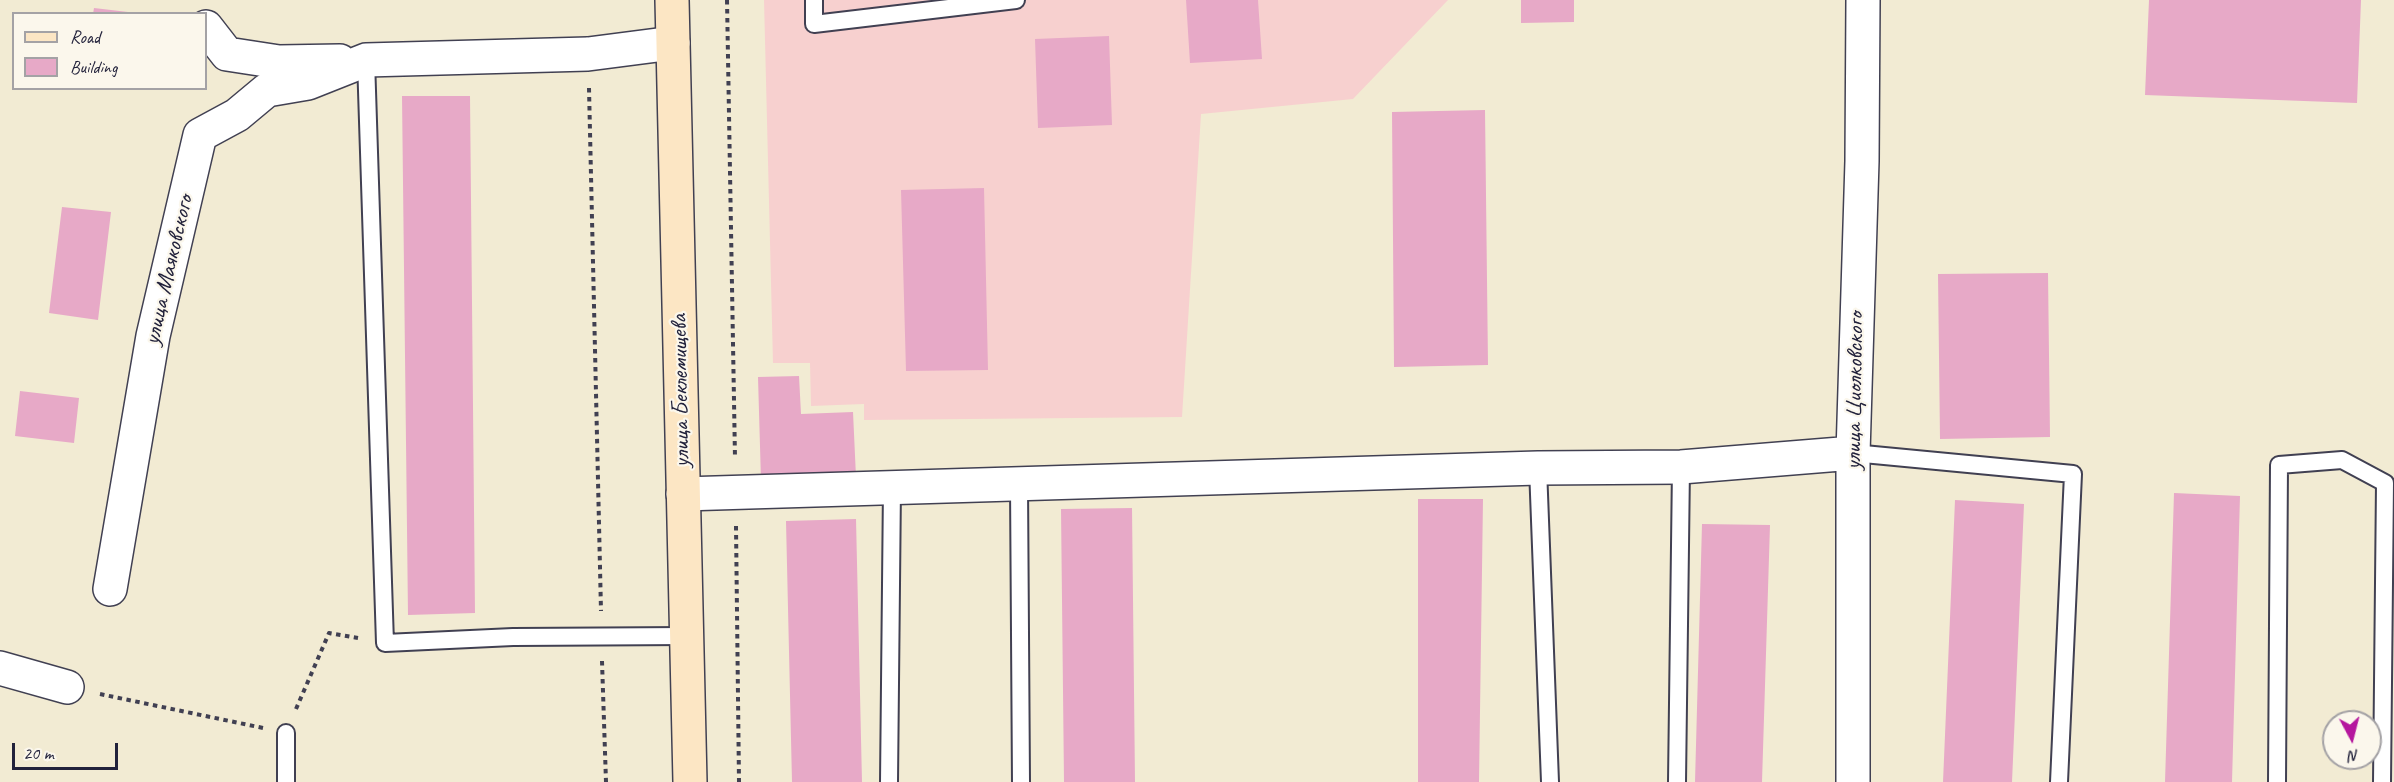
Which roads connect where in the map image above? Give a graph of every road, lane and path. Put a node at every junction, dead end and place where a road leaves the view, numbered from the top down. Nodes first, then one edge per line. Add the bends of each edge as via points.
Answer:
1 (672, 0) edge
2 (727, 0) edge
3 (814, 0) edge
4 (1016, 0) edge
5 (1863, 0) edge
6 (207, 28) edge
7 (673, 43) junction
8 (588, 54) junction
9 (366, 60) junction
10 (1853, 453) junction
11 (1681, 467) junction
12 (1538, 468) junction
13 (1020, 485) junction
14 (892, 486) junction
15 (736, 492) junction
16 (683, 494) junction
17 (110, 589) dead end
18 (602, 636) junction
19 (688, 636) junction
20 (385, 643) junction
21 (0, 668) edge
22 (67, 687) joint
23 (286, 733) junction
24 (286, 782) edge
25 (606, 782) edge
26 (690, 782) edge
27 (739, 782) edge
28 (889, 782) edge
29 (1021, 782) edge
30 (1550, 782) edge
31 (1677, 782) edge
32 (1853, 782) edge
33 (2059, 782) edge
34 (2277, 782) edge
35 (2382, 782) edge

1 - 7 main road, улица Беклемищева
2 - 15 path
3 - 4 lane via 814,24
5 - 10 street, улица Циолковского
6 - 9 street, улица Маяковского via 227,54 279,62
7 - 8 street, улица Маяковского
7 - 16 main road, улица Беклемищева
8 - 9 street, улица Маяковского
8 - 18 path
9 - 17 street, улица Маяковского via 308,83 267,90 237,115 200,135 153,336
9 - 20 lane
10 - 11 street
10 - 32 street, улица Циолковского
10 - 33 lane via 2073,474
11 - 12 street
11 - 31 lane
12 - 13 street
12 - 30 lane
13 - 14 street
13 - 29 lane
14 - 15 street
14 - 28 lane
15 - 16 street
15 - 27 path
16 - 19 main road, улица Беклемищева
18 - 19 lane
18 - 20 lane
18 - 25 path
19 - 26 main road, улица Беклемищева
20 - 23 path via 329,633
21 - 22 street
22 - 23 path
23 - 24 lane
34 - 35 lane via 2278,465 2342,460 2385,483

